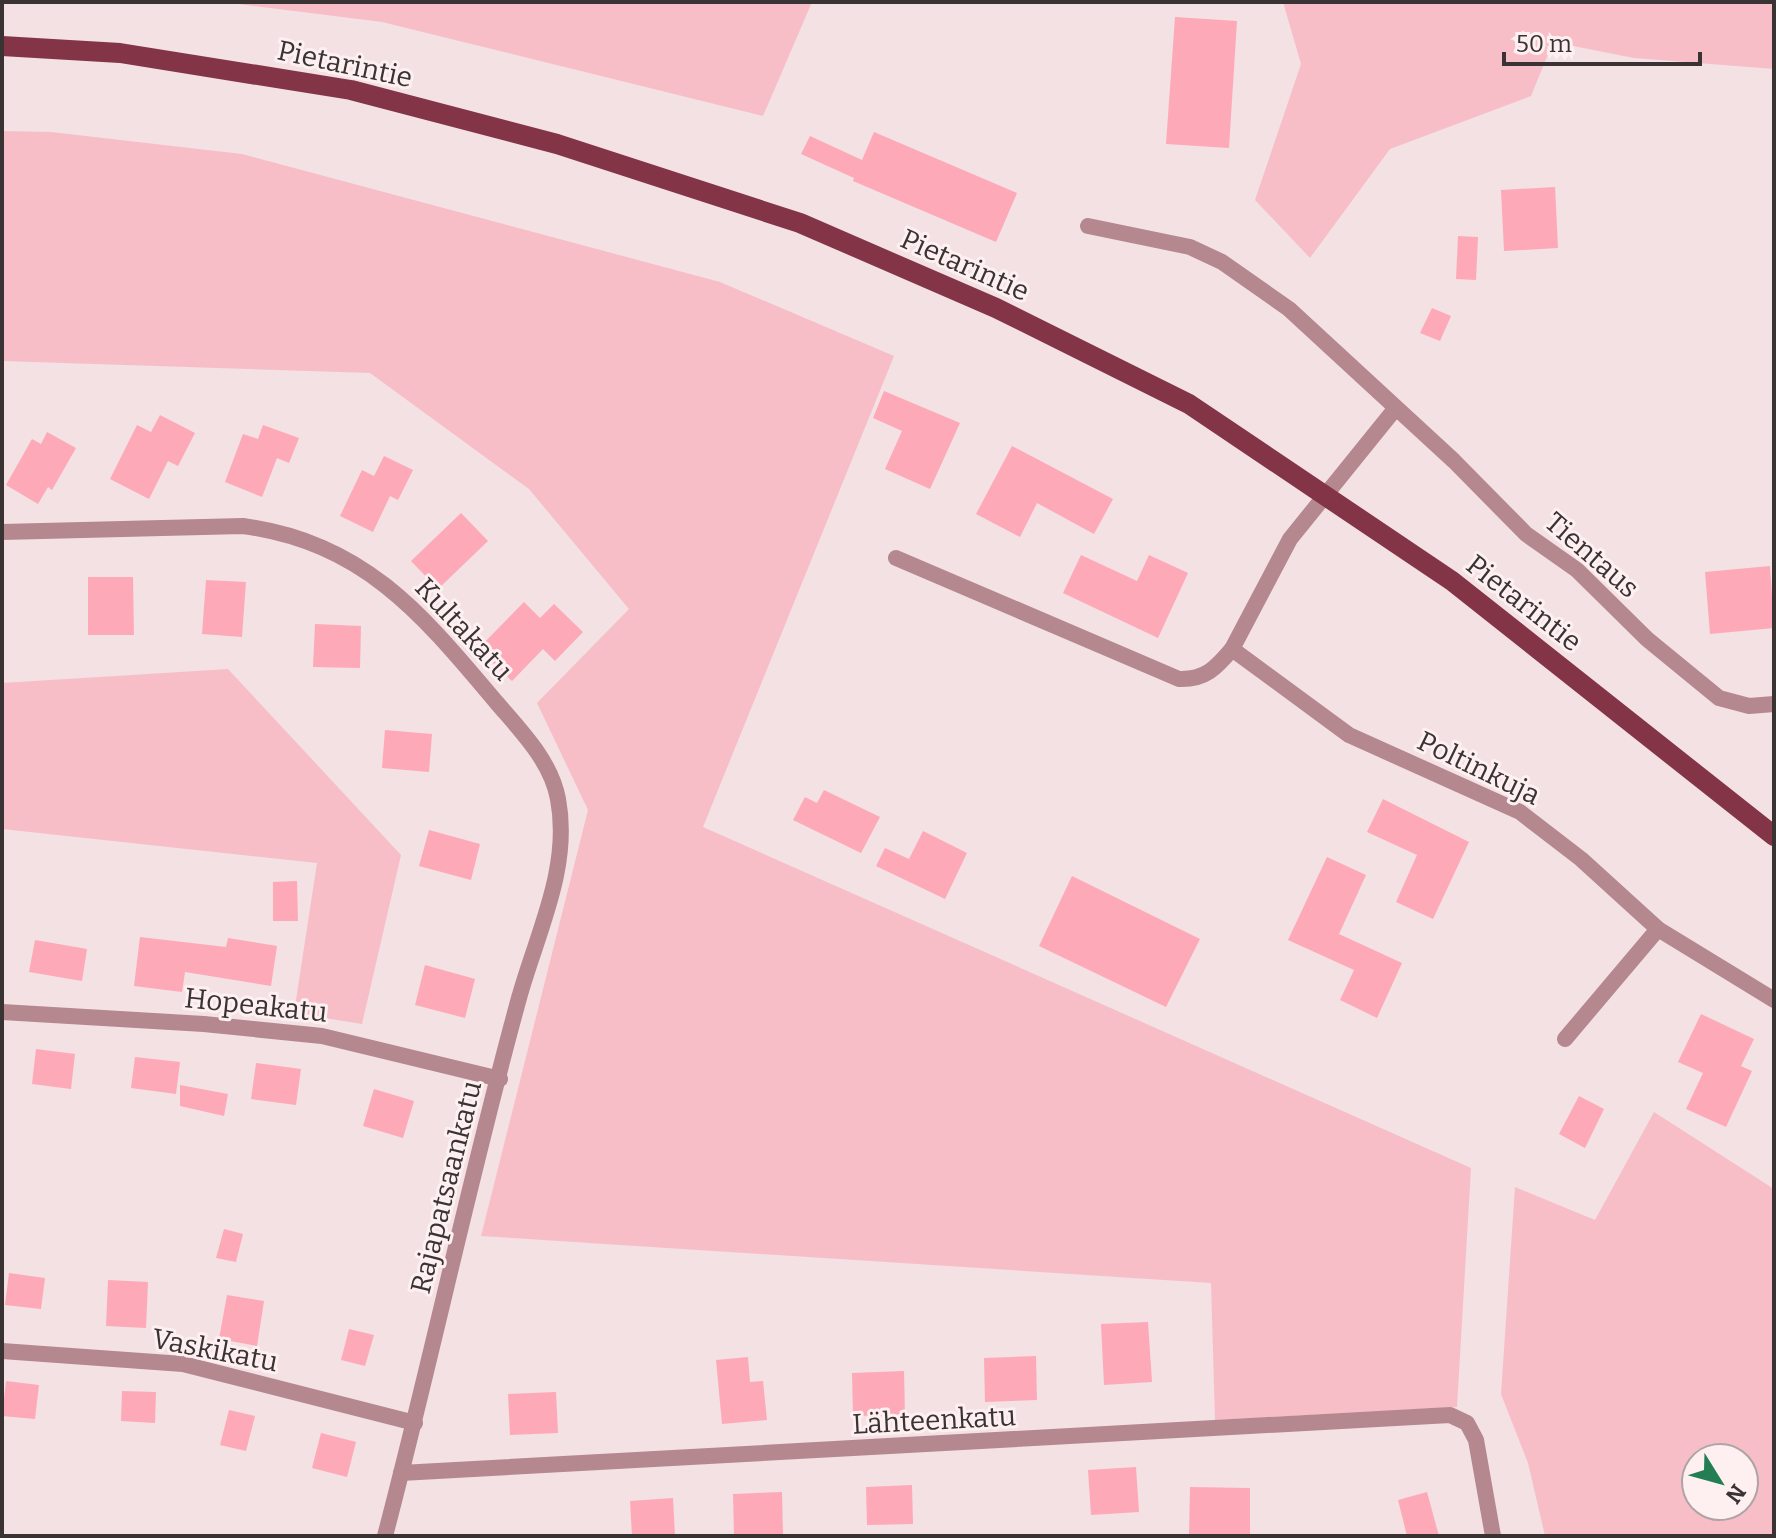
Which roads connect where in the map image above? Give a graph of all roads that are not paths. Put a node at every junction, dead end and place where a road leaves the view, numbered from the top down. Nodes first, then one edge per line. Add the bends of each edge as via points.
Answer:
1 (2, 46) edge
2 (1088, 226) dead end
3 (1395, 409) junction
4 (1324, 494) junction
5 (2, 532) edge
6 (896, 558) dead end
7 (1232, 649) junction
8 (1774, 704) edge
9 (1774, 836) edge
10 (560, 851) joint
11 (1658, 929) junction
12 (1774, 1000) edge
13 (2, 1012) edge
14 (1565, 1039) dead end
15 (500, 1079) junction
16 (2, 1351) edge
17 (415, 1423) junction
18 (401, 1473) junction
19 (385, 1536) edge
20 (1493, 1536) edge

1 - 4 main road, Pietarintie via 120,53 351,90 557,144 800,223 996,308 1189,404
2 - 3 street, Tientaus via 1190,247 1222,262 1289,309
3 - 4 street
3 - 8 street, Tientaus via 1526,534 1577,570 1647,639 1719,698 1749,706
4 - 7 street via 1290,539
4 - 9 main road, Pietarintie via 1452,581
5 - 10 street, Kultakatu via 243,526 320,544 360,566 441,635 531,742 558,798
6 - 7 street via 1179,679 1198,680
7 - 11 street, Poltinkuja via 1349,735 1520,812
10 - 15 street, Rajapatsaankatu
11 - 12 street, Poltinkuja
11 - 14 street
13 - 15 street, Hopeakatu via 322,1036
15 - 17 street, Rajapatsaankatu
16 - 17 street, Vaskikatu via 183,1364
17 - 18 street, Rajapatsaankatu
18 - 19 street, Rajapatsaankatu
18 - 20 street, Lähteenkatu via 1450,1415 1467,1423 1476,1440

